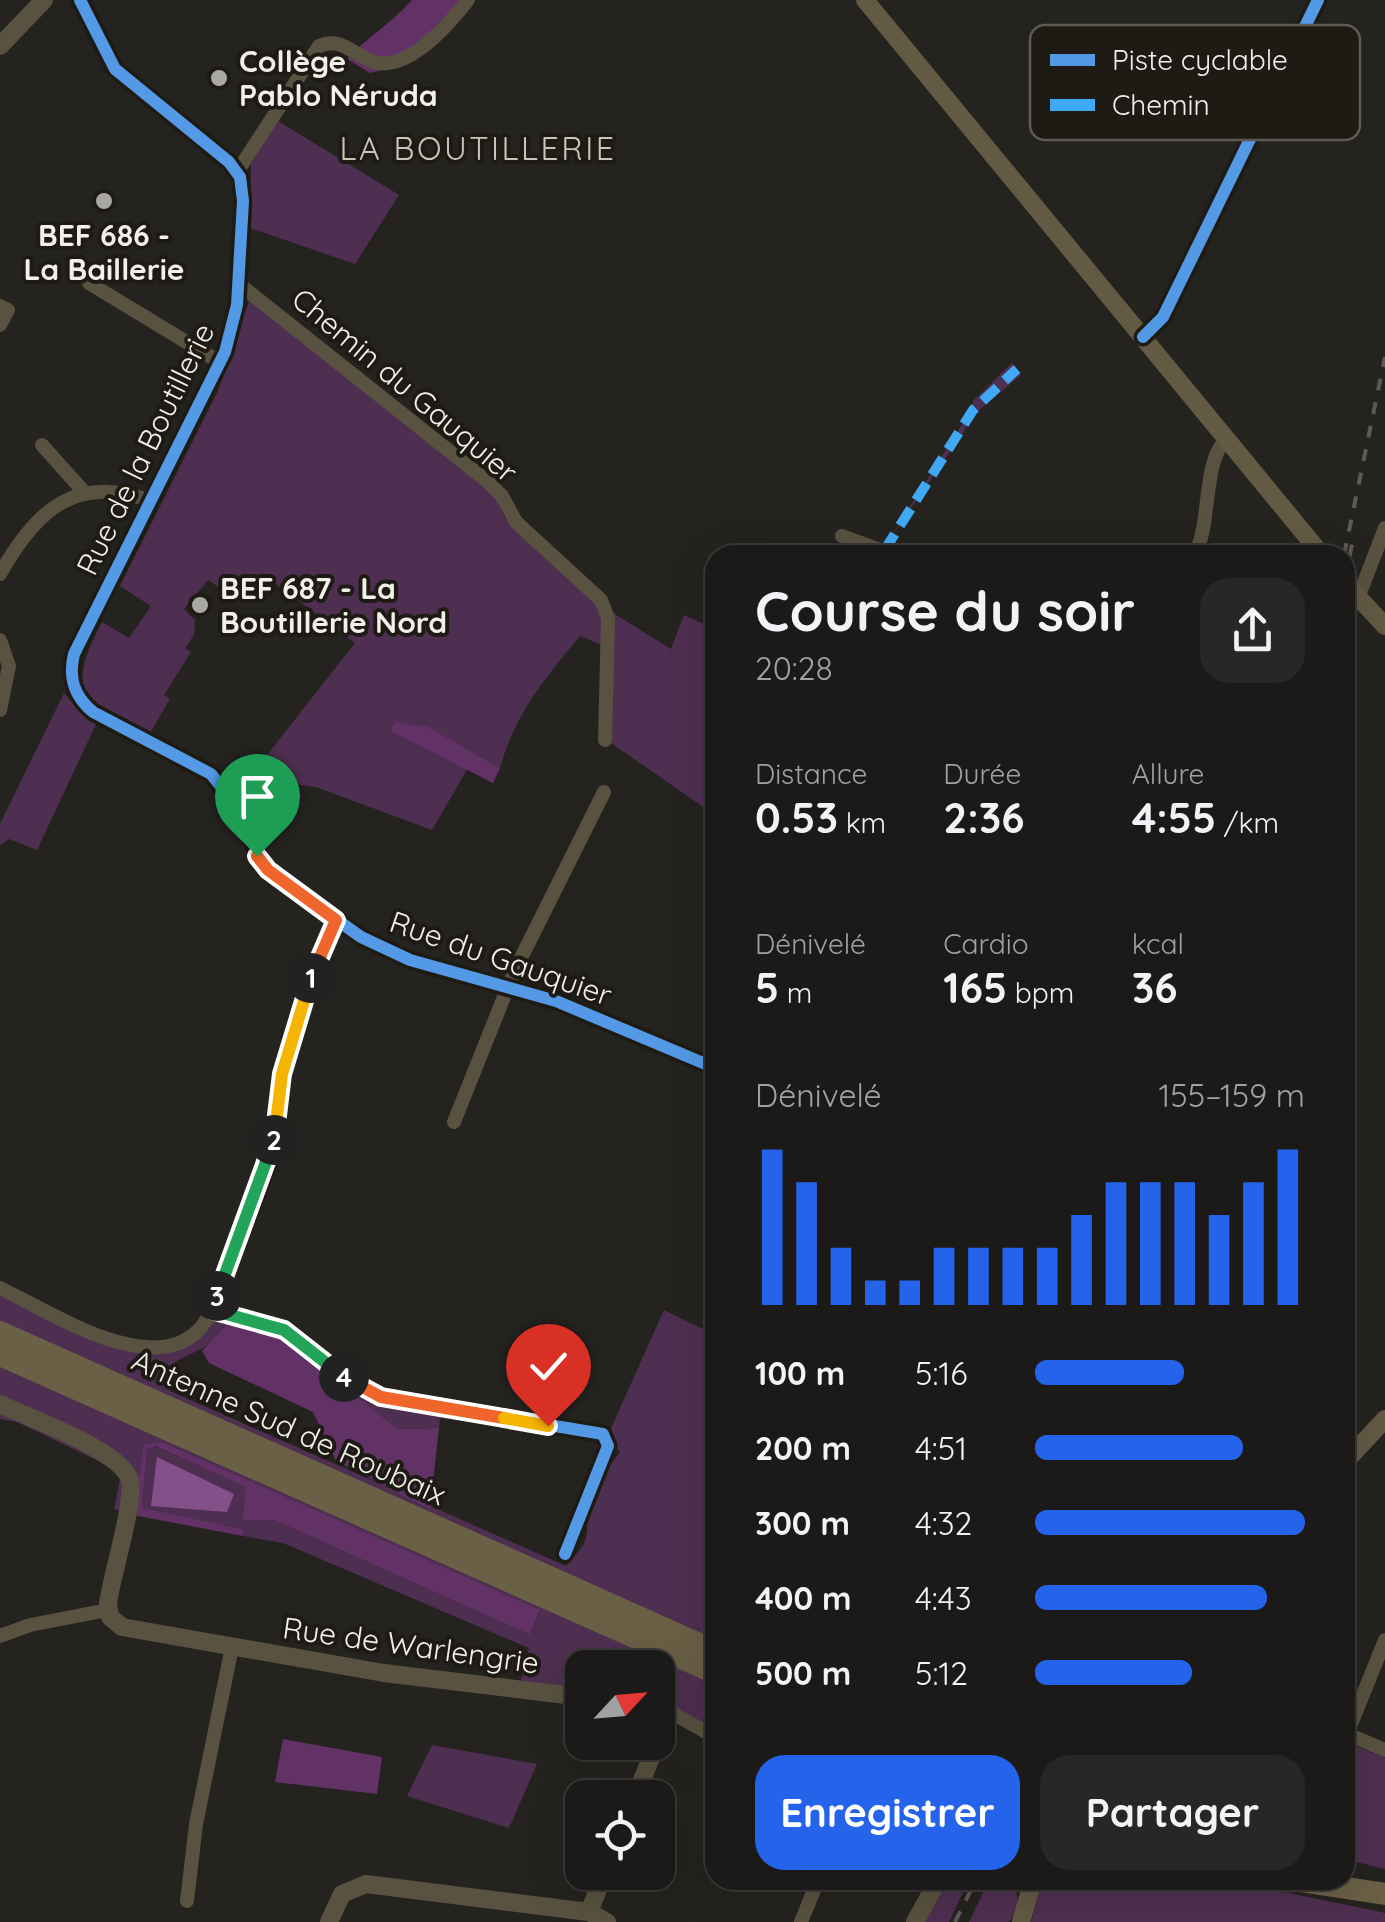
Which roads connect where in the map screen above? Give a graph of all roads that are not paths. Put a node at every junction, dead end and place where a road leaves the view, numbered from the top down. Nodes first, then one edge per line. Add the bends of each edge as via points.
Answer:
1 (44, 0) edge
2 (80, 0) edge
3 (468, 0) edge
4 (865, 0) edge
5 (1318, 0) edge
6 (1306, 25) edge
7 (0, 46) edge
8 (1250, 140) edge
9 (237, 172) junction
10 (90, 283) dead end
11 (239, 284) junction
12 (0, 306) edge
13 (0, 324) edge
14 (1143, 338) junction
15 (221, 364) junction
16 (1227, 438) junction
17 (42, 445) dead end
18 (85, 493) junction
19 (153, 502) junction
20 (1385, 528) edge
21 (842, 536) dead end
22 (867, 545) edge
23 (1198, 545) edge
24 (1314, 545) edge
25 (0, 574) edge
26 (1355, 595) edge
27 (1358, 598) junction
28 (1385, 626) edge
29 (0, 640) edge
30 (72, 681) joint
31 (0, 710) edge
32 (605, 740) dead end
33 (604, 792) dead end
34 (336, 920) junction
35 (509, 988) junction
36 (705, 1064) edge
37 (454, 1122) dead end
38 (0, 1288) edge
39 (212, 1310) junction
40 (0, 1332) edge
41 (0, 1355) edge
42 (0, 1404) edge
43 (1385, 1419) edge
44 (1355, 1451) edge
45 (565, 1554) dead end
46 (549, 1588) junction
47 (108, 1610) junction
48 (0, 1636) edge
49 (1385, 1640) edge
50 (232, 1647) junction
51 (705, 1647) edge
52 (705, 1668) edge
53 (565, 1695) edge
54 (1355, 1712) edge
55 (675, 1717) edge
56 (705, 1732) edge
57 (1355, 1738) edge
58 (1385, 1750) edge
59 (1355, 1874) edge
60 (1385, 1882) edge
61 (1355, 1889) edge
62 (598, 1890) edge
63 (814, 1890) edge
64 (933, 1890) edge
65 (1024, 1890) edge
66 (1031, 1890) edge
67 (1385, 1894) edge
68 (188, 1901) dead end
69 (1028, 1902) junction
70 (589, 1912) junction
71 (329, 1922) edge
72 (607, 1922) edge
73 (801, 1922) edge
74 (915, 1922) edge
75 (1021, 1922) edge

1 - 7 street
2 - 9 street via 115,69
3 - 9 street via 400,60 380,63 336,42 320,46
4 - 14 main road
5 - 6 street
8 - 14 street via 1163,317
9 - 11 street, Rue de la Boutillerie via 244,193
10 - 15 street, Rue de la Boutillerie
11 - 15 street, Rue de la Boutillerie
11 - 32 street, Chemin du Gauquier via 488,481 516,522 601,600 608,618
12 - 13 street via 8,310
14 - 16 main road
15 - 19 street, Rue de la Boutillerie
16 - 23 street via 1214,454
16 - 24 main road
17 - 18 street
18 - 19 street via 115,491
18 - 25 street via 31,526
19 - 30 street, Rue de la Boutillerie via 80,642
20 - 27 street
21 - 22 street
26 - 27 main road
27 - 28 main road
29 - 31 street via 10,666
30 - 34 street, Rue du Gauquier via 93,712 211,774 263,866
33 - 35 street
34 - 35 street, Rue du Gauquier via 396,955
34 - 39 street via 287,1054 268,1164
35 - 36 street, Rue du Gauquier
35 - 37 street
38 - 39 street via 104,1338 144,1348 182,1343
39 - 45 street via 284,1330 381,1397 603,1434 608,1446
40 - 46 highway, Antenne Sud de Roubaix
41 - 46 highway, Antenne Sud de Roubaix
42 - 47 street via 124,1469 130,1488
43 - 44 main road
46 - 51 highway
46 - 52 highway
47 - 48 street
47 - 50 street, Rue de Warlengrie via 130,1630
49 - 54 street
50 - 53 street, Rue de Warlengrie
50 - 68 street via 199,1804
55 - 56 street
57 - 58 street
59 - 60 highway
61 - 67 highway
62 - 70 street
63 - 73 street
64 - 74 street
65 - 69 main road
66 - 69 main road
69 - 75 main road
70 - 71 street via 366,1884 342,1894
70 - 72 street

